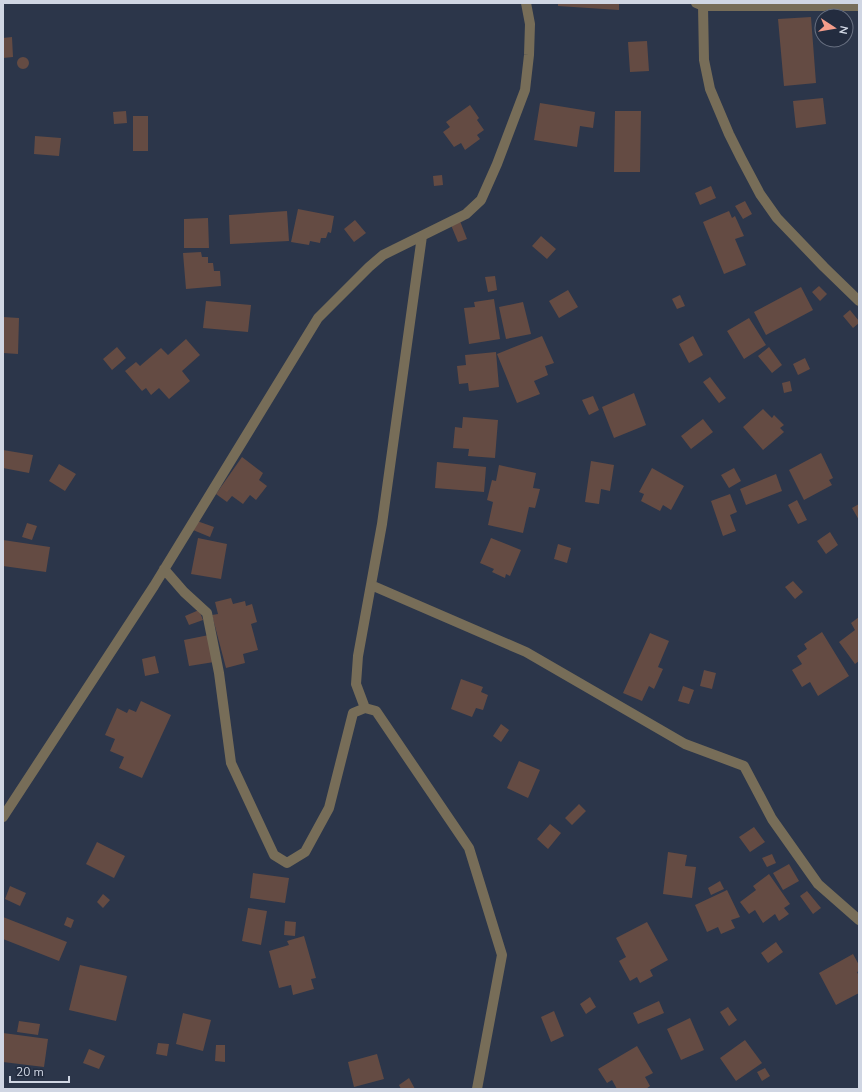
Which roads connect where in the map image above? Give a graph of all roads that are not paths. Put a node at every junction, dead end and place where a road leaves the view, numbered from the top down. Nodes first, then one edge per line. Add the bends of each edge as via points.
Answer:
1 (526, 3) edge
2 (700, 4) edge
3 (859, 6) edge
4 (422, 236) junction
5 (859, 301) edge
6 (164, 569) junction
7 (371, 585) junction
8 (365, 708) junction
9 (3, 817) edge
10 (859, 920) edge
11 (477, 1089) edge

1 - 4 street via 530,24 525,90 481,200 466,214
2 - 3 street
2 - 5 street via 704,60 710,89 740,158 777,218
4 - 6 street via 383,255 318,318
4 - 7 street via 382,524
6 - 8 street via 206,612 219,673 231,763 274,855 287,864 305,852 329,808 353,714
6 - 9 street
7 - 8 street via 358,656 356,684
7 - 10 street via 526,652 685,744 744,766 772,819 818,884
8 - 11 street via 376,711 470,848 502,954

